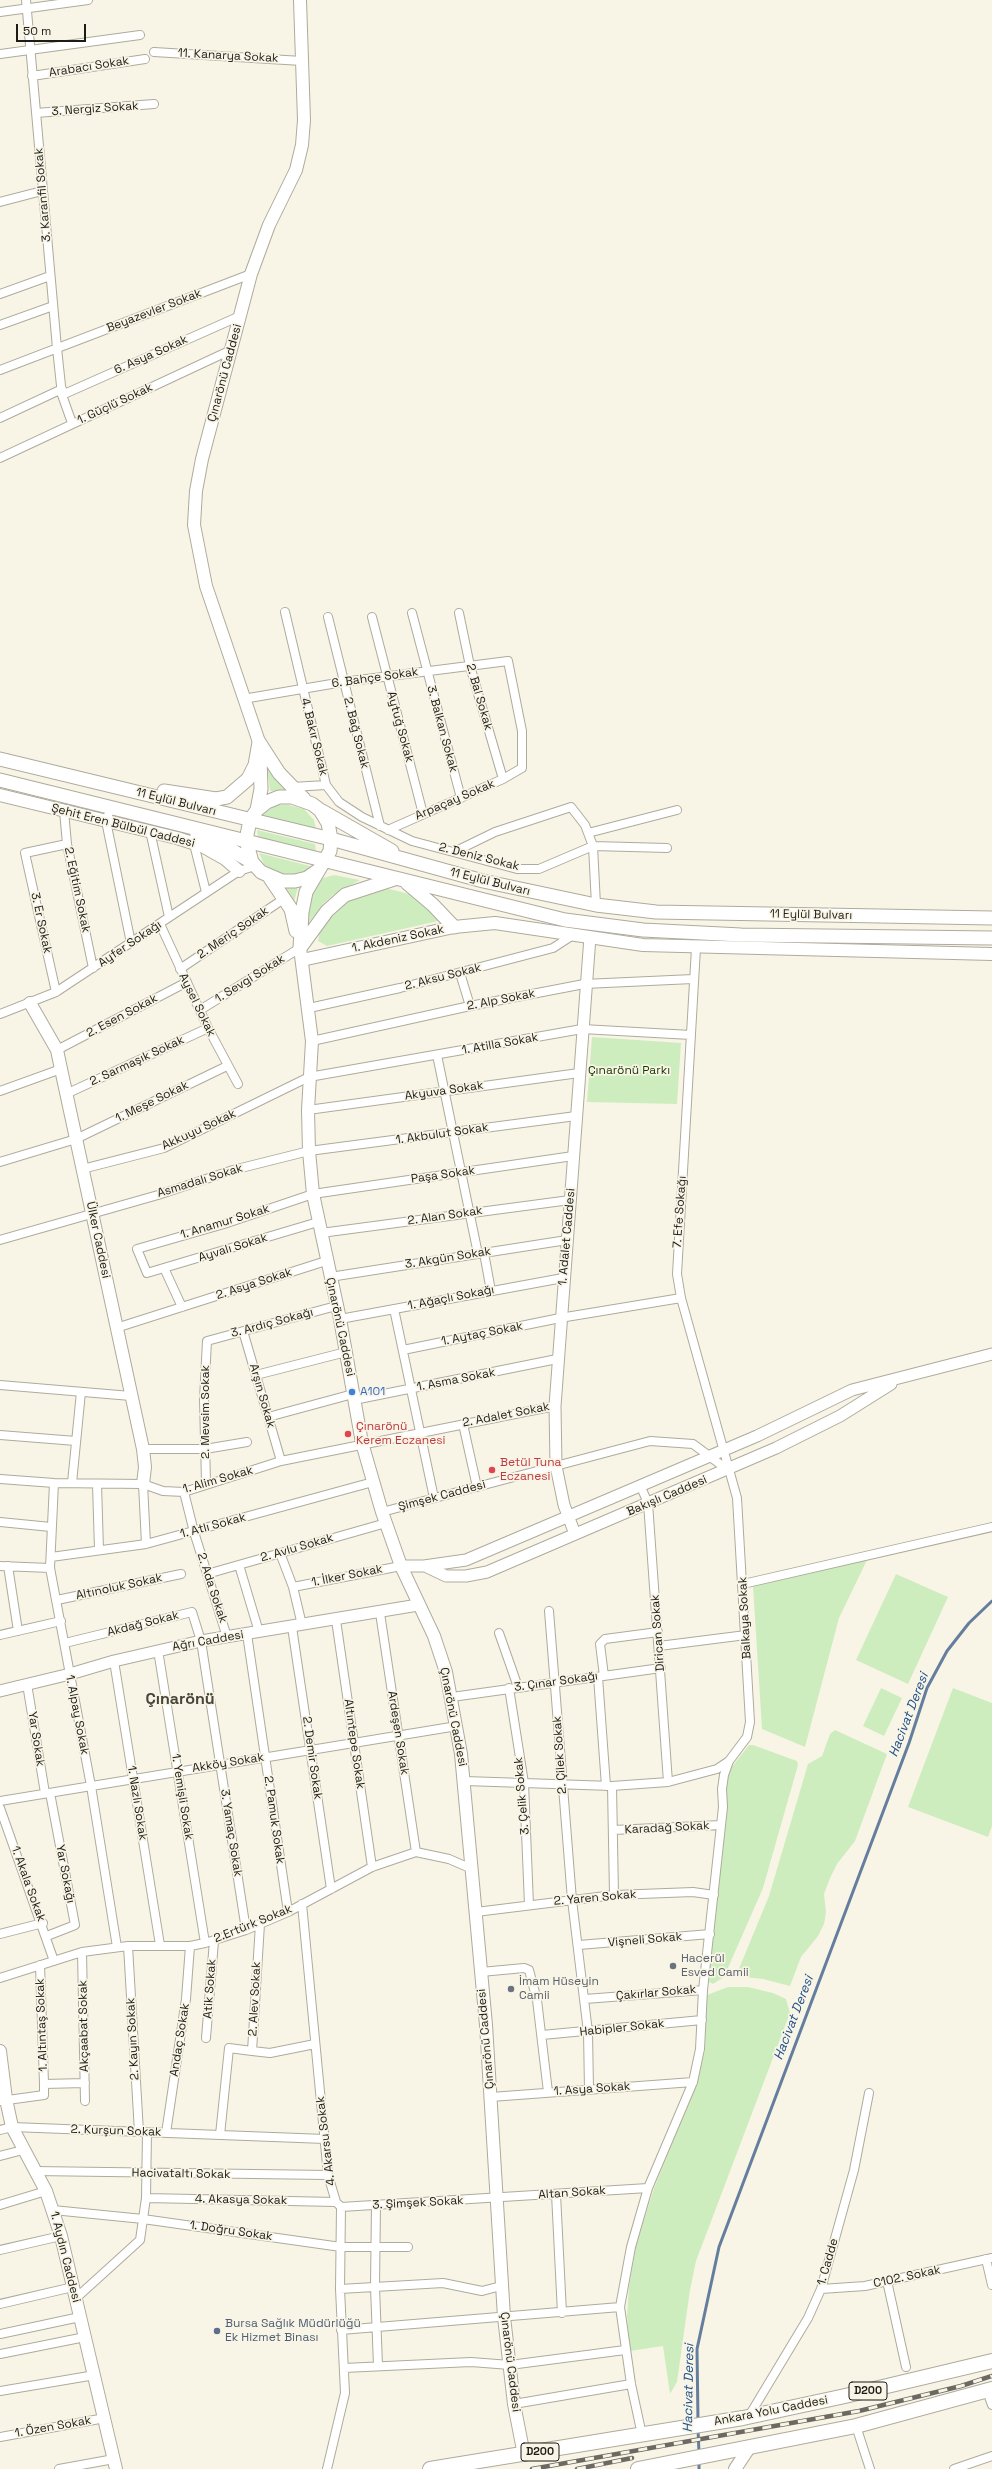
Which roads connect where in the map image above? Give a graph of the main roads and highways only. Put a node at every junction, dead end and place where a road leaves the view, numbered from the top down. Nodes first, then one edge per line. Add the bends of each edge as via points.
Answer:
1 (300, 2) edge
2 (259, 742) junction
3 (0, 759) edge
4 (76, 778) junction
5 (0, 780) edge
6 (0, 795) edge
7 (304, 799) junction
8 (320, 810) junction
9 (254, 815) junction
10 (147, 816) junction
11 (331, 839) junction
12 (246, 840) junction
13 (415, 863) junction
14 (254, 864) junction
15 (321, 866) junction
16 (239, 871) road end
17 (270, 878) junction
18 (399, 879) junction
19 (992, 918) edge
20 (454, 927) junction
21 (992, 938) edge
22 (301, 954) junction
23 (992, 954) edge
24 (30, 1003) road end
25 (143, 1484) road end
26 (0, 2057) edge
27 (3, 2100) edge
28 (992, 2360) edge
29 (989, 2390) edge
30 (749, 2448) junction
31 (524, 2455) junction
32 (115, 2464) edge
33 (430, 2469) edge
34 (638, 2469) edge
35 (735, 2469) edge

1 - 2 main road, Çınarönü Caddesi via 304,120 302,145 296,170 269,225 251,274 202,459 196,491 194,525 206,586
2 - 4 main road via 255,766 248,779 227,797 216,799
2 - 7 main road via 279,773
2 - 9 main road via 261,789
3 - 4 main road, 11 Eylül Bulvarı
4 - 9 main road, 11 Eylül Bulvarı
5 - 10 main road, 11 Eylül Bulvarı
6 - 16 main road, Şehit Eren Bülbül Caddesi via 194,844 225,859
7 - 8 main road
7 - 9 main road via 279,798 267,802
8 - 11 main road via 328,824
8 - 13 main road
9 - 11 main road, 11 Eylül Bulvarı
9 - 12 main road
10 - 12 main road, 11 Eylül Bulvarı
10 - 14 main road via 226,846
11 - 13 main road, 11 Eylül Bulvarı
11 - 15 main road
12 - 14 main road
12 - 15 main road, 11 Eylül Bulvarı
13 - 19 main road, 11 Eylül Bulvarı via 483,881 596,905 656,912
14 - 17 main road
15 - 17 main road via 307,878 295,881
15 - 18 main road, 11 Eylül Bulvarı
15 - 22 main road via 306,892 302,912
17 - 22 main road via 291,909
18 - 20 main road via 433,905
18 - 21 main road, 11 Eylül Bulvarı via 565,920 643,930 741,935
18 - 22 main road via 344,895 327,912
20 - 22 main road, 1. Akdeniz Sokak
20 - 23 main road, 1. Akdeniz Sokak via 495,923 643,945 696,948
22 - 31 main road, Çınarönü Caddesi via 312,1041 308,1110 313,1194 340,1319 362,1443 401,1566 434,1636 446,1672 457,1726 465,1781 491,2097 501,2286 514,2404
24 - 25 main road, Ülker Caddesi via 57,1050 143,1449
26 - 27 main road, 1. Aydın Caddesi
27 - 32 main road, 1. Aydın Caddesi via 12,2127 54,2210
28 - 31 highway, Ankara Yolu Caddesi / D200 via 746,2417
29 - 30 highway via 856,2426
30 - 34 highway
30 - 35 main road
31 - 33 highway, Ankara Yolu Caddesi / D200

